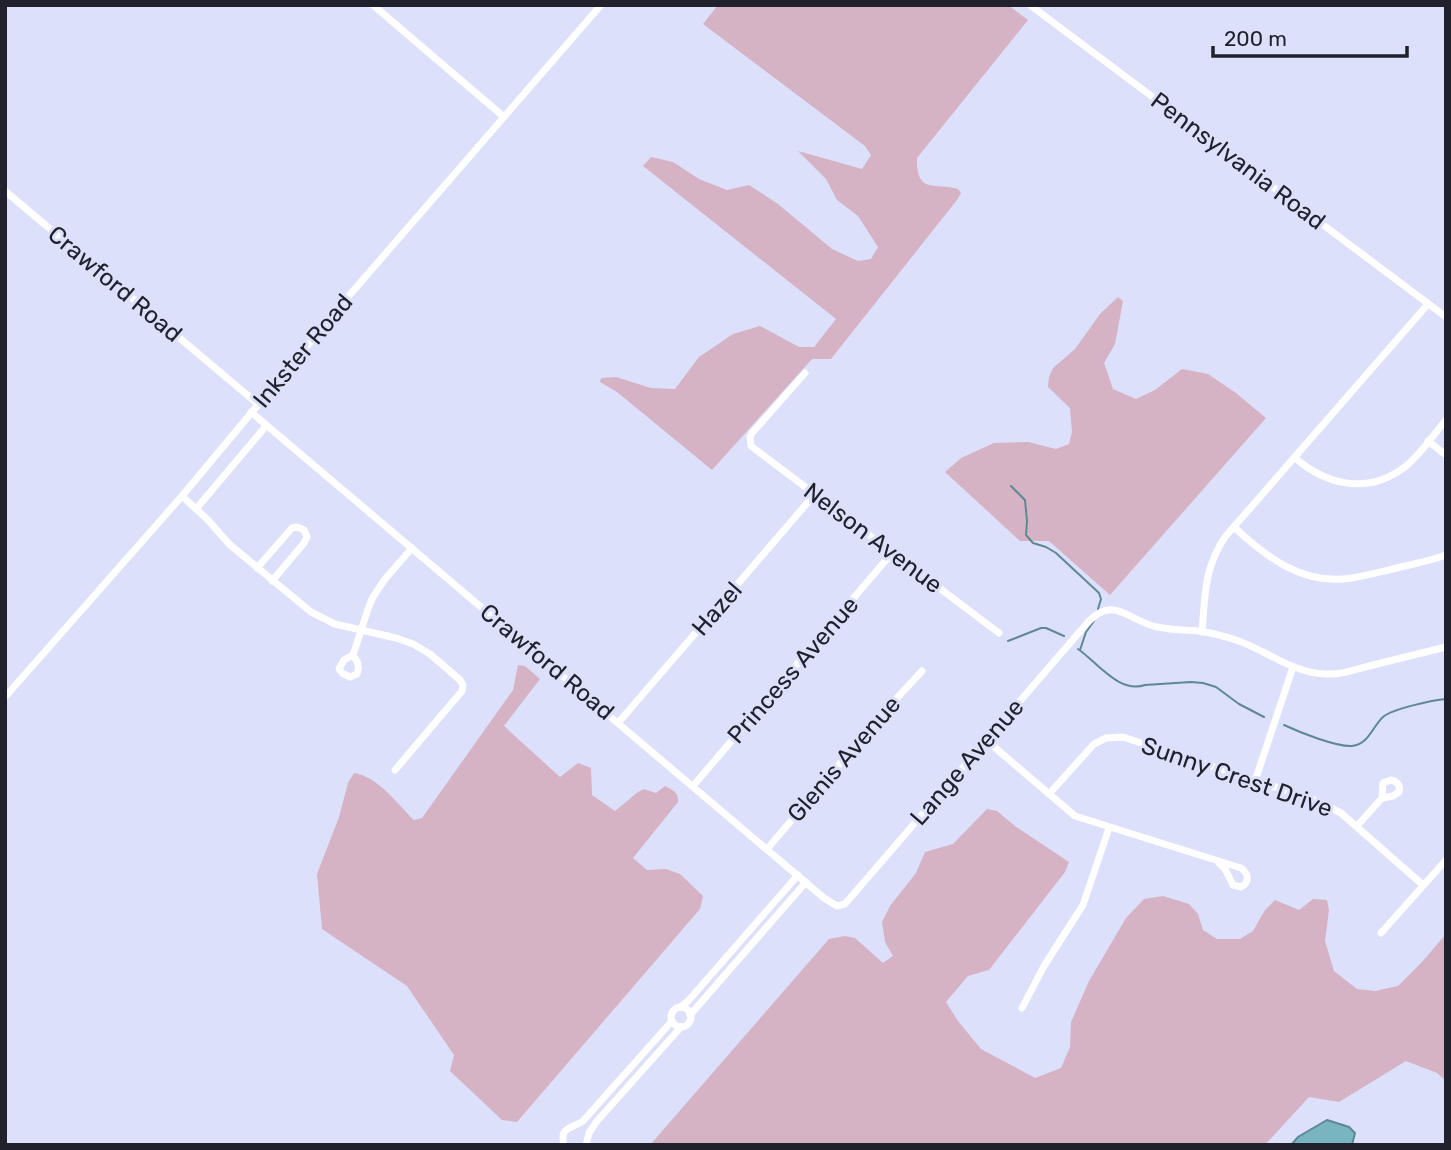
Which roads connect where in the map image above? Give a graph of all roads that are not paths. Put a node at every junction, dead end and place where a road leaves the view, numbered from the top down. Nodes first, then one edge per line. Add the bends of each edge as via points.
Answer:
1 (373, 5) edge
2 (601, 5) edge
3 (1030, 5) edge
4 (504, 117) junction
5 (5, 191) edge
6 (1428, 304) junction
7 (1446, 317) edge
8 (805, 373) dead end
9 (258, 404) junction
10 (251, 412) junction
11 (1446, 420) edge
12 (266, 426) junction
13 (1429, 441) junction
14 (1446, 455) edge
15 (1295, 457) junction
16 (815, 494) junction
17 (182, 496) junction
18 (196, 509) junction
19 (1234, 527) junction
20 (412, 548) junction
21 (892, 553) junction
22 (1446, 555) edge
23 (257, 568) junction
24 (272, 580) junction
25 (361, 630) junction
26 (1202, 632) junction
27 (999, 633) dead end
28 (1446, 648) edge
29 (353, 655) dead end
30 (1293, 667) junction
31 (922, 671) dead end
32 (5, 697) edge
33 (618, 723) junction
34 (986, 740) junction
35 (395, 770) dead end
36 (1255, 780) junction
37 (693, 786) junction
38 (1049, 794) junction
39 (1382, 798) dead end
40 (1357, 826) junction
41 (1109, 828) junction
42 (767, 849) junction
43 (1446, 860) edge
44 (1218, 862) dead end
45 (798, 875) junction
46 (806, 882) junction
47 (1423, 886) junction
48 (845, 904) joint
49 (1381, 933) dead end
50 (738, 944) junction
51 (746, 951) junction
52 (681, 1007) junction
53 (1022, 1007) dead end
54 (690, 1015) junction
55 (671, 1021) junction
56 (681, 1027) junction
57 (628, 1069) junction
58 (636, 1076) junction
59 (589, 1114) junction
60 (597, 1121) junction
61 (564, 1145) edge
62 (586, 1145) edge

1 - 4 street
2 - 4 street, Inkster Road
3 - 6 street, Pennsylvania Road
4 - 9 street, Inkster Road
5 - 9 street, Crawford Road
6 - 7 street, Pennsylvania Road
6 - 15 street
8 - 16 street, Nelson Avenue via 752,433 750,442
9 - 10 street, Inkster Road
10 - 12 street, Crawford Road
10 - 17 street, Inkster Road
11 - 13 street
12 - 18 street
12 - 20 street, Crawford Road
13 - 14 street
13 - 15 street via 1401,469 1367,483 1324,478
15 - 19 street
16 - 21 street, Nelson Avenue
16 - 33 street, Hazel
17 - 18 street
17 - 32 street, Inkster Road
18 - 23 street
19 - 22 street via 1277,563 1319,579 1352,579
19 - 26 street via 1214,555 1206,579
20 - 25 street via 377,590
20 - 33 street, Crawford Road
21 - 27 street, Nelson Avenue
21 - 37 street, Princess Avenue
23 - 24 street
23 - 24 street via 292,528 304,530 304,543
24 - 25 street via 318,617
25 - 29 street
25 - 35 street via 421,648 463,685
26 - 30 street via 1238,641
26 - 34 street, Lange Avenue via 1154,626 1114,609 1101,611
28 - 30 street via 1342,673
30 - 36 street
31 - 42 street, Glenis Avenue
33 - 37 street, Crawford Road
34 - 38 street
34 - 48 street, Lange Avenue
36 - 38 street, Sunny Crest Drive via 1114,737 1094,744
36 - 40 street, Sunny Crest Drive via 1325,804
37 - 42 street, Crawford Road
38 - 41 street via 1075,816
39 - 40 street
40 - 47 street, Sunny Crest Drive
41 - 44 street
41 - 53 street via 1083,905
42 - 45 street, Crawford Road
43 - 47 street
45 - 46 street, Crawford Road
45 - 50 street
46 - 48 street, Crawford Road via 832,905
46 - 51 street
47 - 49 street
50 - 51 street
50 - 52 street
51 - 54 street
52 - 54 street
52 - 55 street via 674,1010
54 - 56 street via 688,1025
55 - 56 street
55 - 57 street
56 - 58 street
57 - 58 street
57 - 59 street
58 - 60 street
59 - 60 street
59 - 61 street via 566,1129
60 - 62 street

